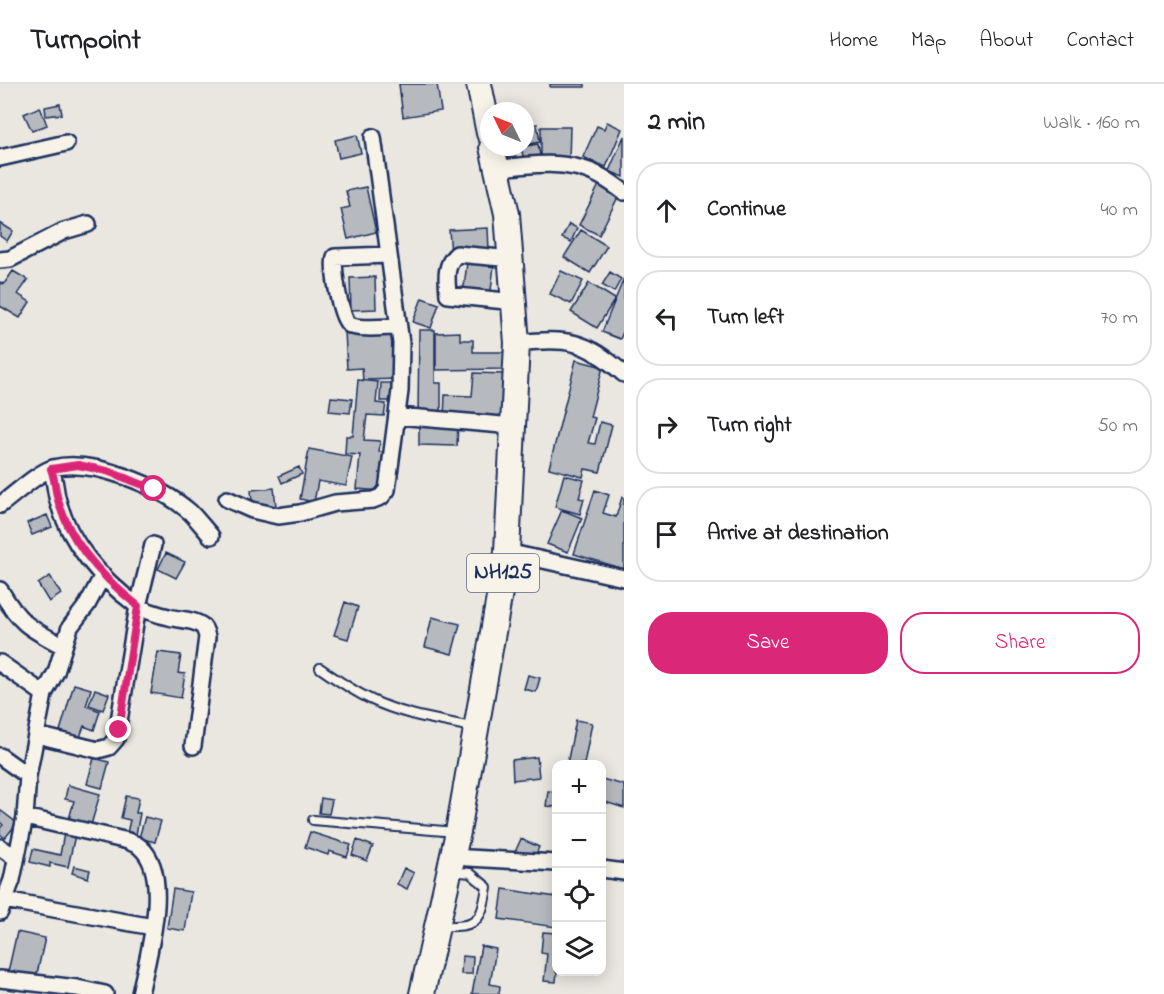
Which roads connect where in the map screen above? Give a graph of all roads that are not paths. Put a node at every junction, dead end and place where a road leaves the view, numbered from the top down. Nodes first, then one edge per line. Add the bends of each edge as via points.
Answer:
1 (479, 84) edge
2 (483, 102) edge
3 (373, 137) dead end
4 (66, 143) dead end
5 (0, 158) edge
6 (494, 158) edge
7 (624, 192) edge
8 (88, 224) dead end
9 (388, 255) junction
10 (512, 259) junction
11 (0, 260) edge
12 (515, 302) junction
13 (398, 327) junction
14 (517, 344) junction
15 (624, 374) edge
16 (397, 416) junction
17 (513, 426) junction
18 (51, 469) junction
19 (227, 499) dead end
20 (0, 505) edge
21 (211, 536) dead end
22 (153, 545) dead end
23 (507, 552) junction
24 (103, 575) junction
25 (624, 578) edge
26 (0, 590) edge
27 (138, 606) junction
28 (63, 646) junction
29 (0, 663) edge
30 (320, 668) dead end
31 (44, 694) junction
32 (476, 728) junction
33 (37, 735) junction
34 (193, 746) dead end
35 (0, 756) edge
36 (28, 776) junction
37 (25, 817) junction
38 (313, 820) dead end
39 (458, 832) junction
40 (0, 847) edge
41 (16, 858) junction
42 (552, 863) edge
43 (449, 864) junction
44 (606, 870) edge
45 (624, 872) edge
46 (3, 906) edge
47 (436, 926) junction
48 (153, 927) junction
49 (0, 979) edge
50 (105, 994) edge
51 (140, 994) edge
52 (422, 994) edge

1 - 2 highway
3 - 9 street
4 - 5 street
6 - 7 street via 574,168 599,175
6 - 10 highway, NH125
8 - 11 street
9 - 13 street
9 - 13 street via 335,257 338,294 349,325
10 - 12 highway, NH125
10 - 12 street via 456,254 447,269 448,295
12 - 14 highway, NH125
13 - 16 street via 401,344
14 - 15 street via 550,340 578,344
14 - 17 highway, NH125
16 - 17 street
16 - 19 street via 389,481 381,497 278,516
17 - 23 highway, NH125
18 - 20 street
18 - 21 street via 78,465 107,471 154,489 190,512
18 - 24 street via 69,528
22 - 27 street
23 - 25 street
23 - 32 highway, NH125
24 - 27 street
24 - 28 street via 70,627
26 - 28 street via 27,627
27 - 33 street via 116,739 109,747 98,750
27 - 34 street via 192,621 205,629
28 - 31 street via 56,672
29 - 31 street
30 - 32 lane via 347,687 396,710
31 - 33 street
32 - 39 highway, NH125
33 - 36 street
35 - 36 street
36 - 37 street
37 - 41 street
37 - 48 street via 139,846 153,868 156,883
38 - 39 lane
39 - 43 highway, NH125
40 - 41 street
41 - 46 street
42 - 43 street
43 - 47 highway, NH125
43 - 47 lane via 470,873 487,887 485,898 478,920 460,927
44 - 45 street
46 - 48 street
47 - 52 highway, NH125
48 - 51 street
49 - 50 street

